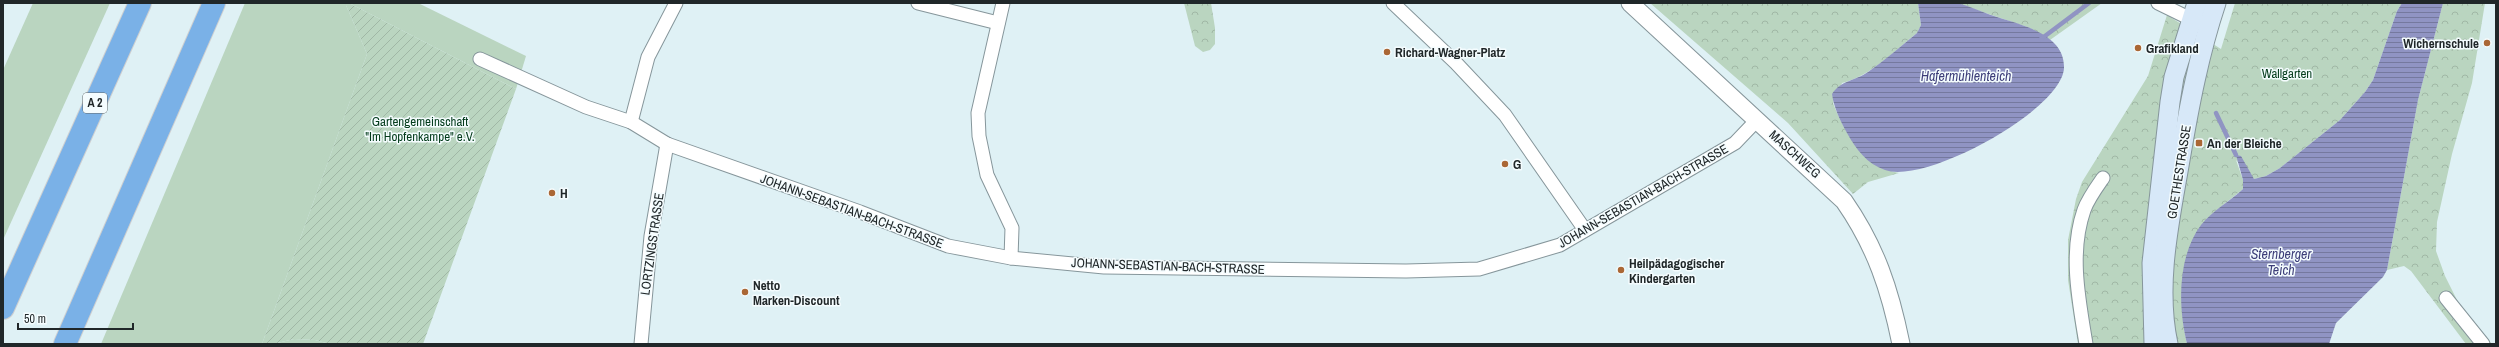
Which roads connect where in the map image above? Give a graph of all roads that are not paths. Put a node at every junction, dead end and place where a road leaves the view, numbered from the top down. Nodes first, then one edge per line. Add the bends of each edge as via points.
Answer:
1 (140, 3) edge
2 (214, 3) edge
3 (676, 3) edge
4 (918, 3) edge
5 (1003, 3) edge
6 (1393, 3) edge
7 (1630, 3) edge
8 (2158, 3) edge
9 (2216, 3) edge
10 (2199, 16) edge
11 (998, 23) junction
12 (480, 59) dead end
13 (1757, 120) junction
14 (631, 122) junction
15 (667, 144) junction
16 (2103, 178) dead end
17 (1585, 230) junction
18 (1011, 258) junction
19 (2446, 298) dead end
20 (3, 308) edge
21 (65, 344) edge
22 (641, 344) edge
23 (1901, 344) edge
24 (2086, 344) edge
25 (2154, 344) edge
26 (2168, 344) edge
27 (2483, 344) edge

1 - 20 highway, A 2
2 - 21 highway
3 - 14 street via 648,57
4 - 11 street
5 - 11 street
6 - 17 street via 1456,63 1505,115
7 - 13 street, MASCHWEG
8 - 10 street
9 - 10 main road, GOETHESTRASSE
10 - 25 main road, GOETHESTRASSE via 2174,77 2156,221 2152,290
10 - 26 main road, GOETHESTRASSE via 2191,101 2168,240 2164,300
11 - 18 street via 978,113 979,136 992,190 1012,228
12 - 14 street, JOHANN-SEBASTIAN-BACH-STRASSE via 586,107
13 - 17 street, JOHANN-SEBASTIAN-BACH-STRASSE via 1735,143
13 - 23 street, MASCHWEG via 1833,189 1855,216 1883,272
14 - 15 street, JOHANN-SEBASTIAN-BACH-STRASSE
15 - 18 street, JOHANN-SEBASTIAN-BACH-STRASSE via 948,246
15 - 22 street, LORTZINGSTRASSE via 651,236
16 - 24 street via 2084,209 2078,234 2076,280
17 - 18 street, JOHANN-SEBASTIAN-BACH-STRASSE via 1560,245 1526,256 1479,269 1459,270 1104,267
19 - 27 street

